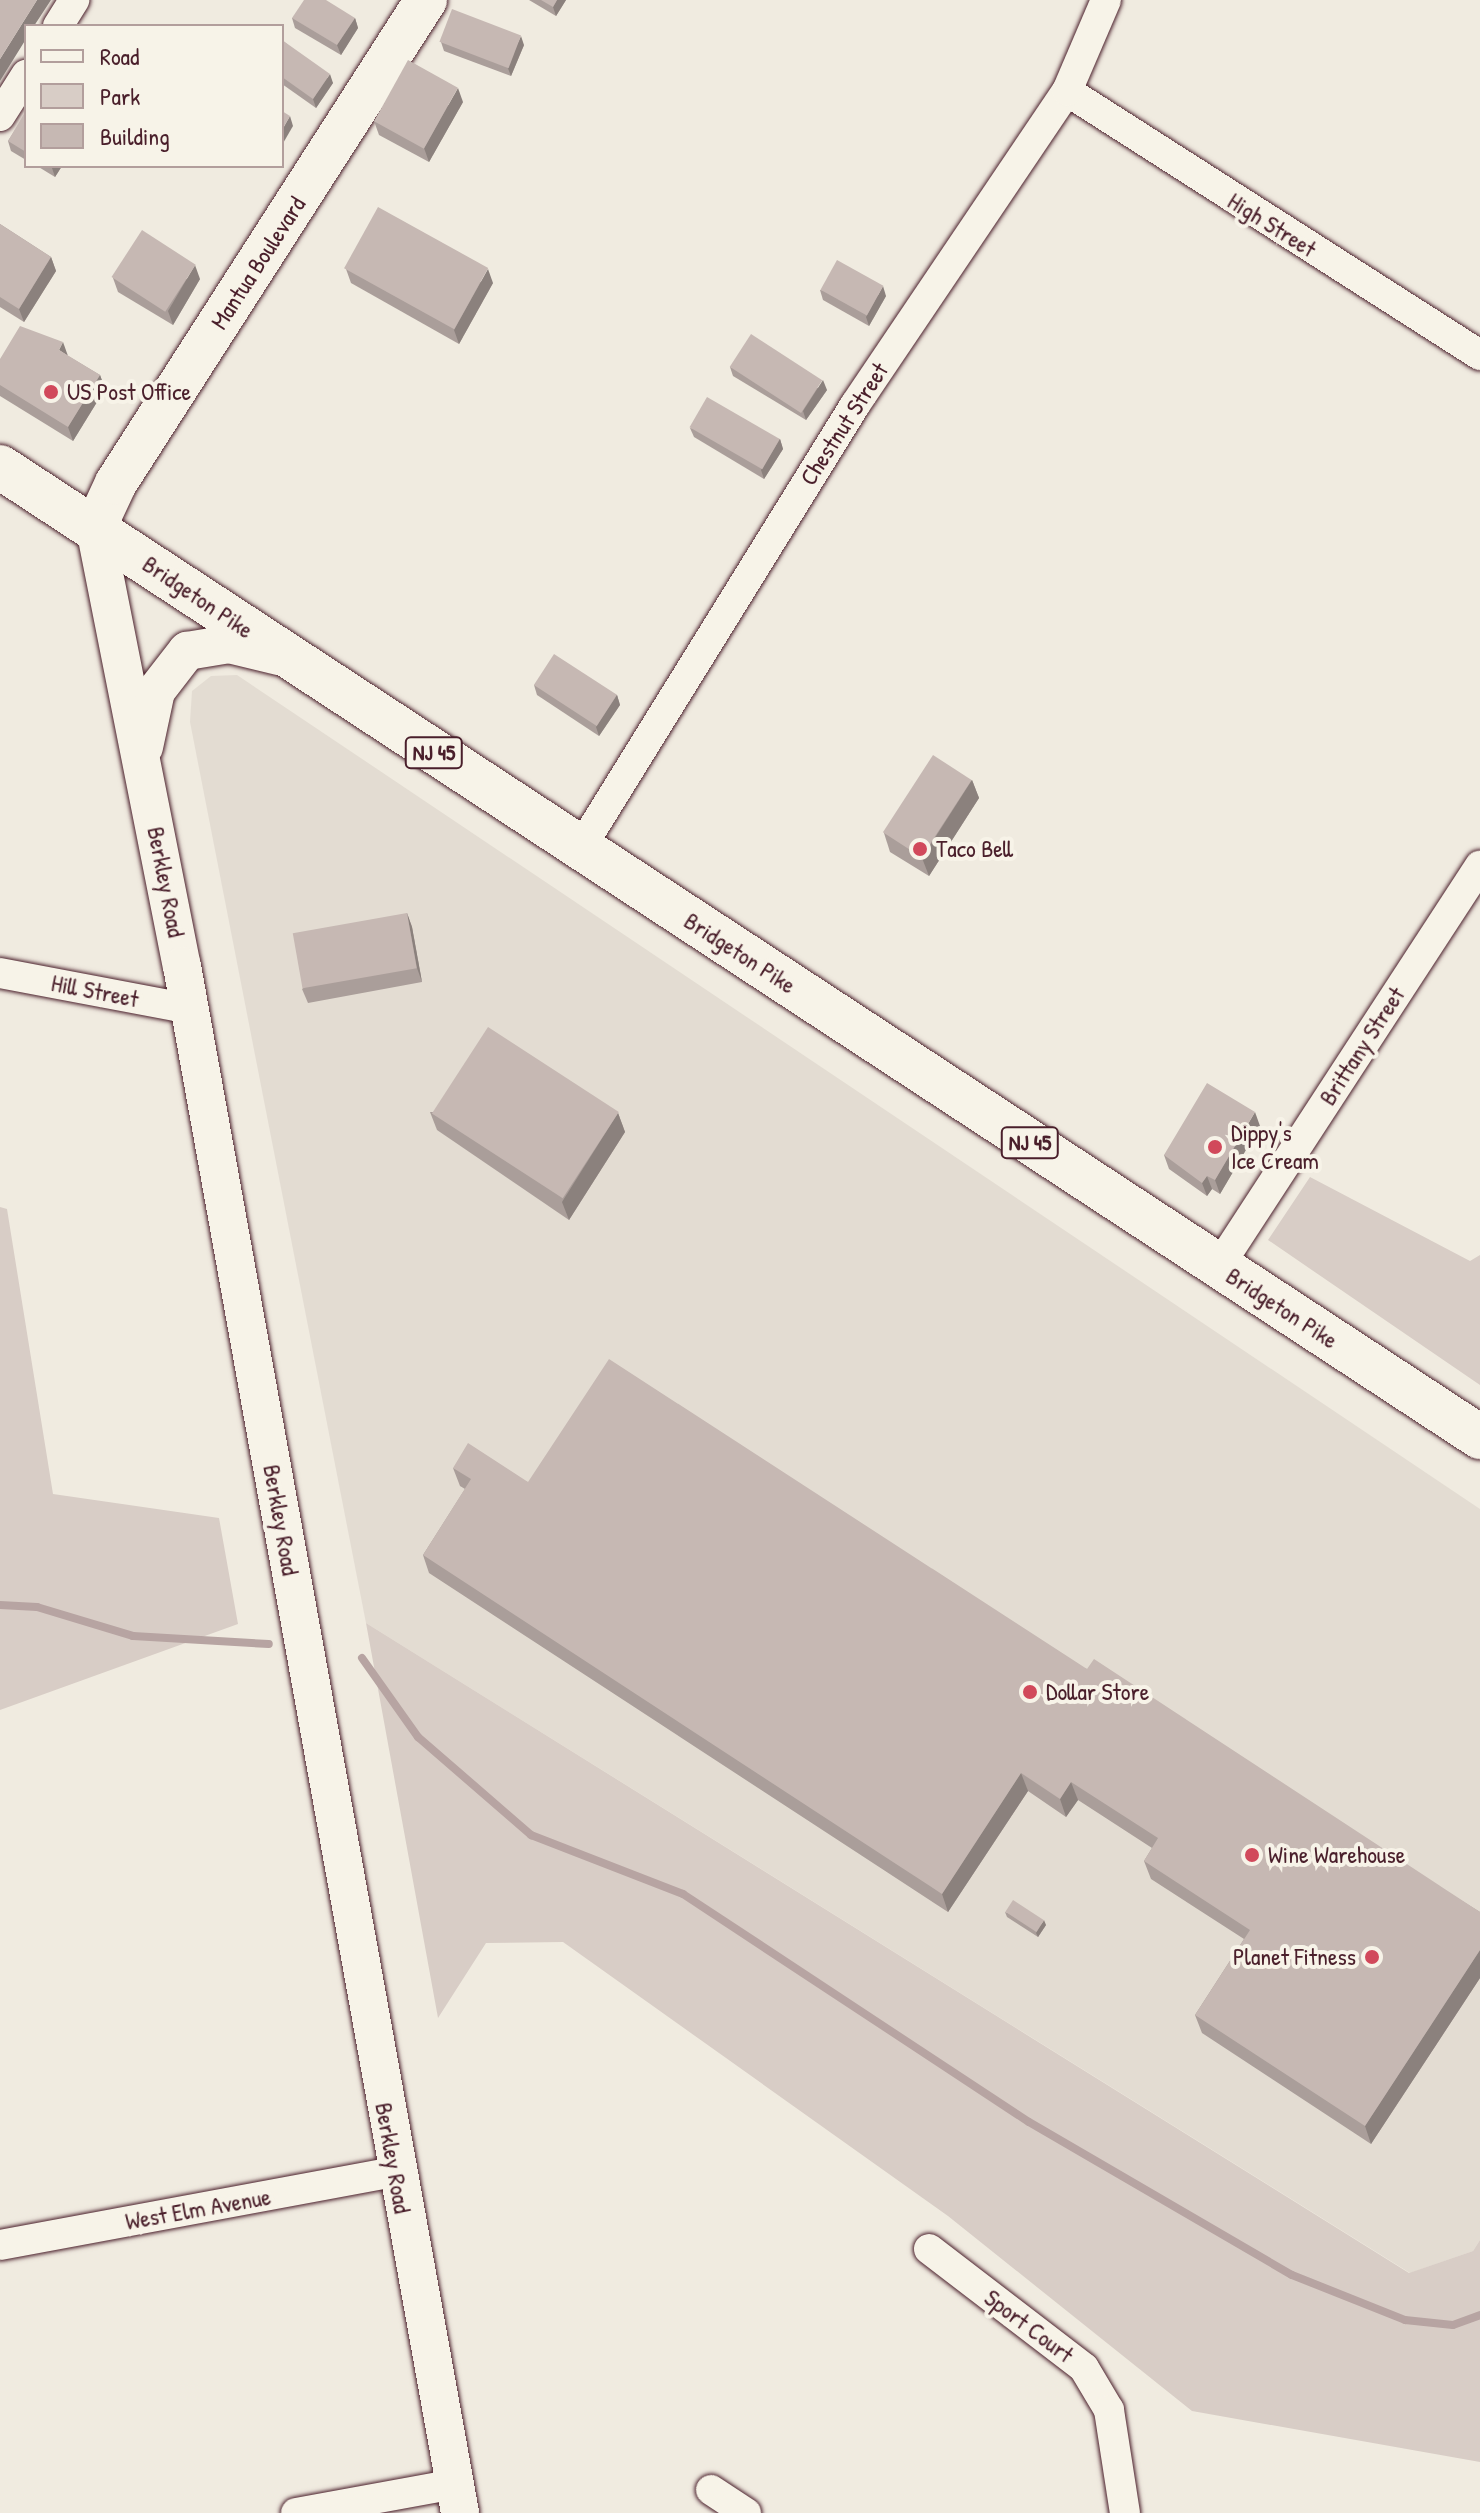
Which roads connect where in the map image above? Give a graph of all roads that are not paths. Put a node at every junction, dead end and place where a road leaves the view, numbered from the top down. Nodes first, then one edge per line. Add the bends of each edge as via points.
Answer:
1 (74, 0) edge
2 (426, 0) edge
3 (1106, 0) edge
4 (59, 24) edge
5 (24, 78) edge
6 (1067, 91) junction
7 (0, 116) edge
8 (1480, 355) edge
9 (0, 467) edge
10 (95, 528) junction
11 (288, 658) junction
12 (142, 762) junction
13 (580, 849) junction
14 (1480, 866) edge
15 (0, 973) edge
16 (190, 1009) junction
17 (1219, 1266) junction
18 (1480, 1437) edge
19 (395, 2172) junction
20 (0, 2245) edge
21 (929, 2249) dead end
22 (711, 2490) dead end
23 (458, 2499) edge
24 (296, 2513) edge
25 (746, 2513) edge
26 (1125, 2513) edge

1 - 4 street
2 - 10 main road, Mantua Boulevard via 116,483
3 - 6 street, Chestnut Street
5 - 7 street
6 - 8 street, High Street
6 - 13 street, Chestnut Street via 855,405
9 - 10 main road, Bridgeton Pike / NJ 45
10 - 11 main road, Bridgeton Pike / NJ 45
10 - 12 street, Berkley Road
11 - 12 street via 229,644 187,651 156,691
11 - 13 main road, Bridgeton Pike / NJ 45
12 - 16 street, Berkley Road
13 - 17 main road, Bridgeton Pike / NJ 45
14 - 17 street, Brittany Street
15 - 16 street, Hill Street
16 - 19 street, Berkley Road
17 - 18 main road, Bridgeton Pike / NJ 45
19 - 20 street, West Elm Avenue
19 - 23 street, Berkley Road
21 - 26 street, Sport Court via 1084,2368 1109,2410
22 - 25 street
23 - 24 street

